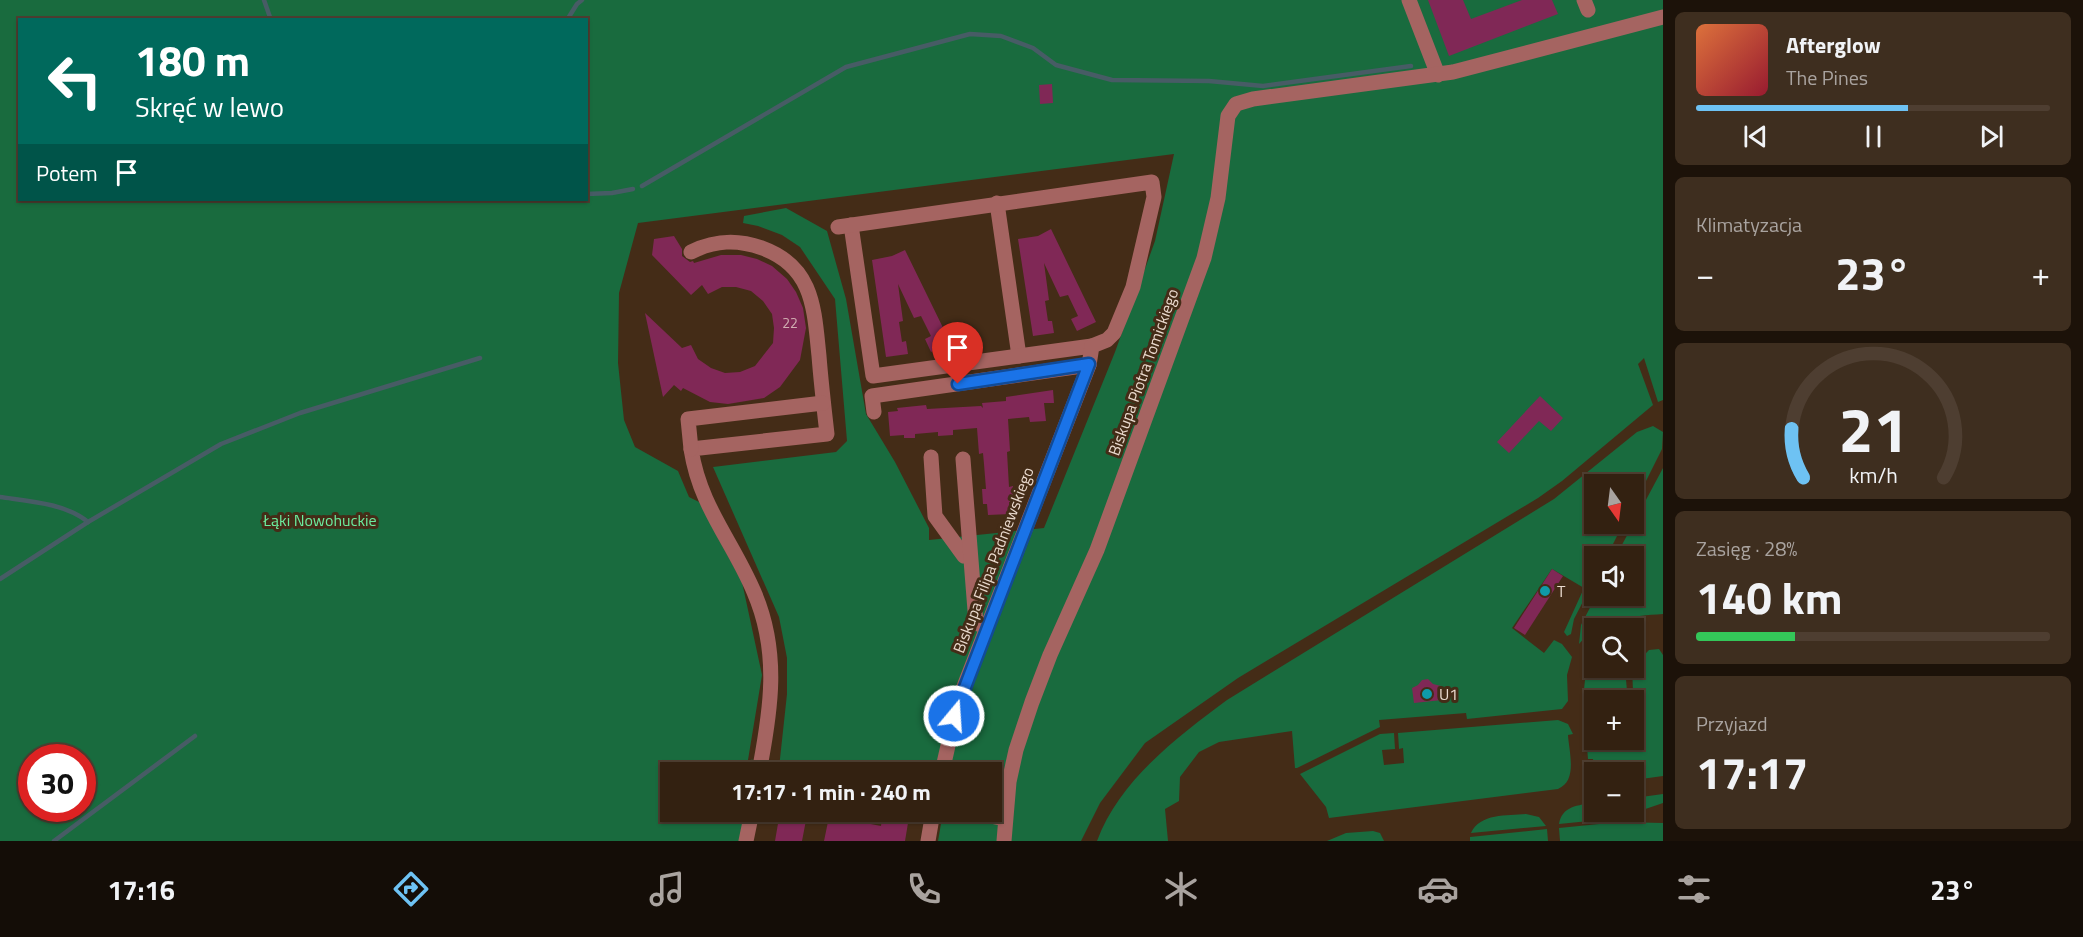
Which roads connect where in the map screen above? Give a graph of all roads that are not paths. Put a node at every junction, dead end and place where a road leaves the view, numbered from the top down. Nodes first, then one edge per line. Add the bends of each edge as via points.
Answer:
1 (1409, 0) edge
2 (1663, 17) edge
3 (1438, 75) junction
4 (997, 203) junction
5 (691, 252) dead end
6 (1092, 346) junction
7 (1019, 356) junction
8 (1089, 364) junction
9 (823, 403) junction
10 (874, 412) dead end
11 (691, 449) junction
12 (930, 457) dead end
13 (963, 459) dead end
14 (970, 555) junction
15 (986, 627) junction
16 (761, 762) edge
17 (944, 762) edge
18 (1002, 818) edge
19 (1005, 819) junction
20 (750, 822) edge
21 (931, 822) edge
22 (746, 841) edge
23 (928, 841) edge
24 (1004, 841) edge

1 - 3 street
2 - 3 street, Biskupa Piotra Tomickiego
3 - 19 street, Biskupa Piotra Tomickiego via 1253,99 1239,102 1230,111 1218,198 1203,258 1096,550 1032,702 1016,750
4 - 6 street via 1152,182 1154,197 1133,287 1114,333
4 - 7 street
4 - 7 street via 845,226 873,376
5 - 9 street via 733,241 770,251 797,270 813,302
6 - 7 street
6 - 8 street, Biskupa Filipa Padniewskiego
8 - 10 street via 872,396
8 - 15 street, Biskupa Filipa Padniewskiego
9 - 11 street via 688,419
9 - 11 street via 827,434
11 - 16 street via 706,503 754,591 768,634 772,689
12 - 14 street via 935,516 964,556
13 - 14 street
14 - 15 street via 976,623
15 - 17 street, Biskupa Filipa Padniewskiego via 958,702
18 - 19 street
19 - 24 street, Biskupa Piotra Tomickiego
20 - 22 street
21 - 23 street

